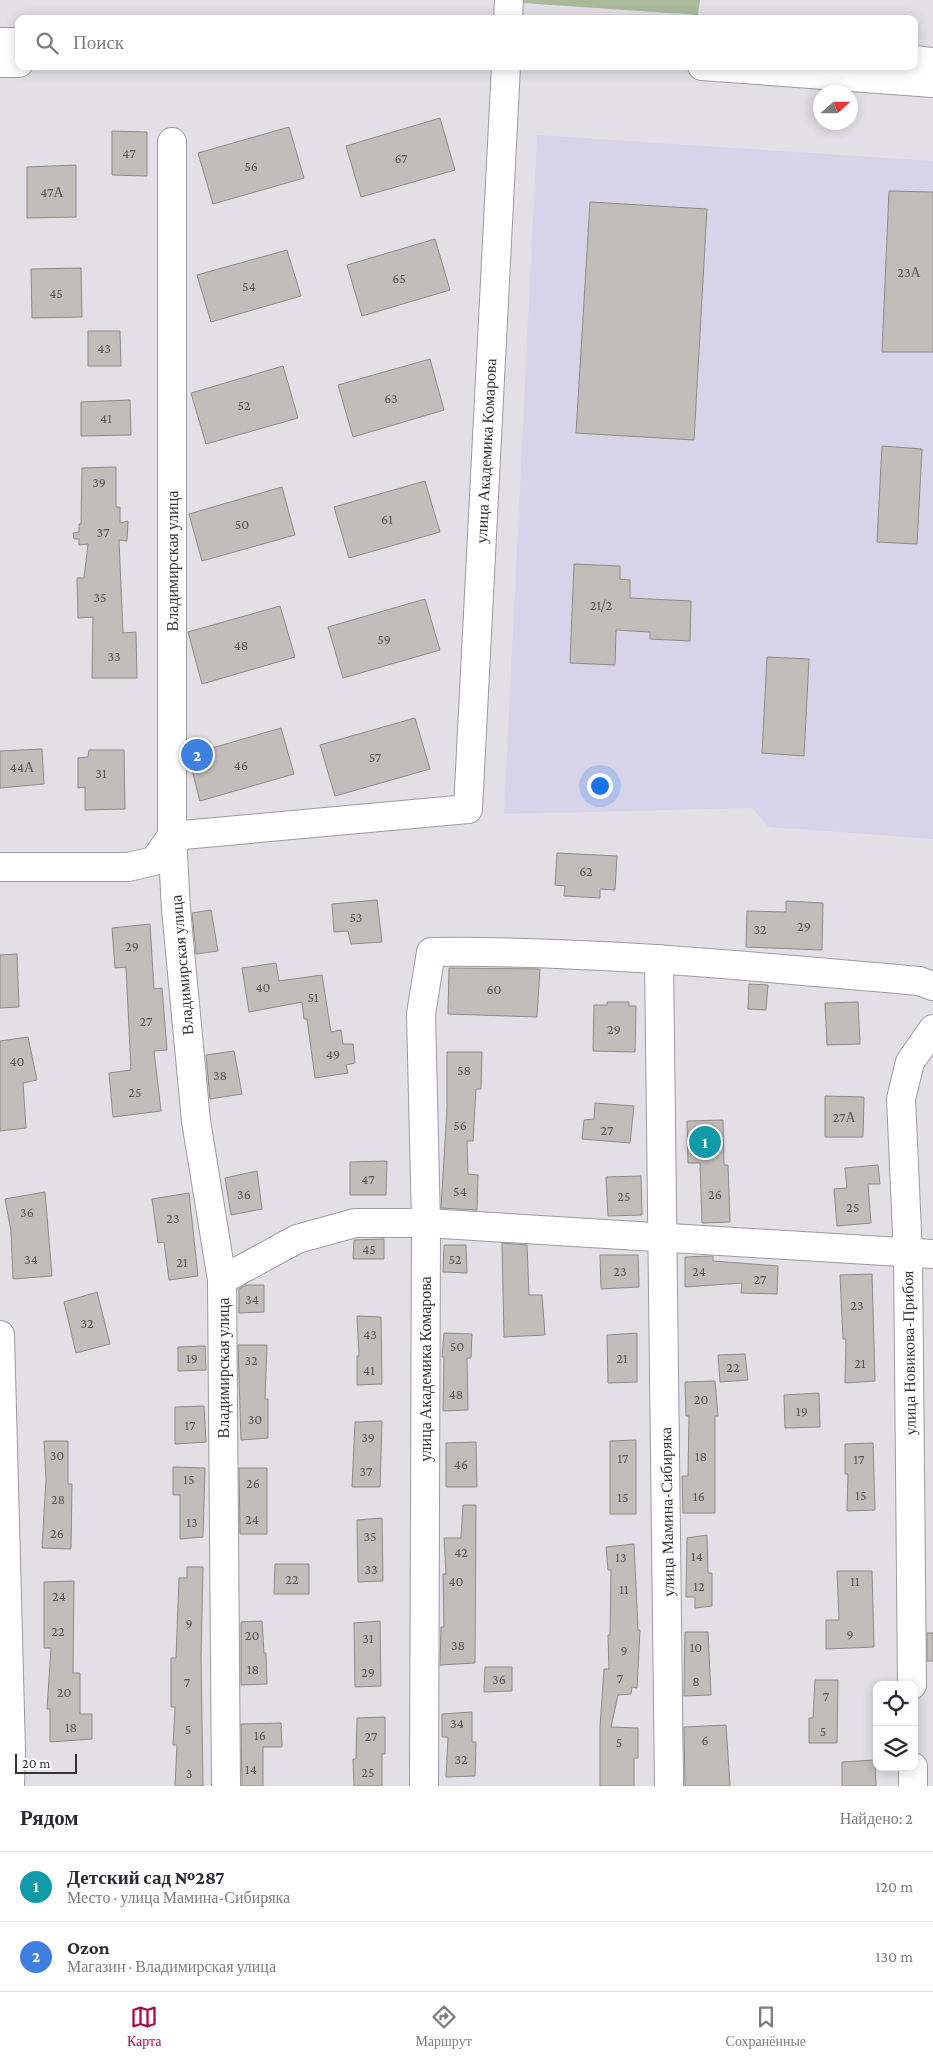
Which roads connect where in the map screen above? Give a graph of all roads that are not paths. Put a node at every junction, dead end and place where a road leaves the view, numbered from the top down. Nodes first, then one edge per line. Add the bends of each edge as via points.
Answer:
1 (509, 0) edge
2 (508, 15) edge
3 (0, 42) edge
4 (15, 42) edge
5 (918, 60) edge
6 (933, 62) edge
7 (0, 63) edge
8 (15, 63) edge
9 (506, 70) edge
10 (756, 70) edge
11 (933, 83) edge
12 (172, 142) dead end
13 (172, 836) junction
14 (0, 867) edge
15 (658, 959) junction
16 (933, 986) edge
17 (933, 1029) edge
18 (426, 1223) junction
19 (664, 1238) junction
20 (920, 1254) edge
21 (222, 1280) junction
22 (0, 1335) edge
23 (912, 1681) edge
24 (913, 1771) edge
25 (10, 1786) edge
26 (226, 1786) edge
27 (424, 1786) edge
28 (669, 1786) edge
29 (913, 1786) edge

1 - 2 street
3 - 4 street
5 - 6 street
7 - 8 street
9 - 13 street, улица Академика Комарова via 468,809
10 - 11 street
12 - 13 street, Владимирская улица
13 - 14 street via 154,861 128,867
13 - 21 street, Владимирская улица via 196,1121
15 - 16 street via 919,981
15 - 18 street, улица Академика Комарова via 431,952 421,1014
15 - 19 street, улица Мамина-Сибиряка
17 - 20 street, улица Новикова-Прибоя via 910,1062 901,1099
18 - 19 street
18 - 21 street via 355,1223 297,1239
18 - 27 street, улица Академика Комарова
19 - 20 street
19 - 28 street, улица Мамина-Сибиряка
20 - 23 street, улица Новикова-Прибоя
21 - 26 street, Владимирская улица
22 - 25 street
24 - 29 street

